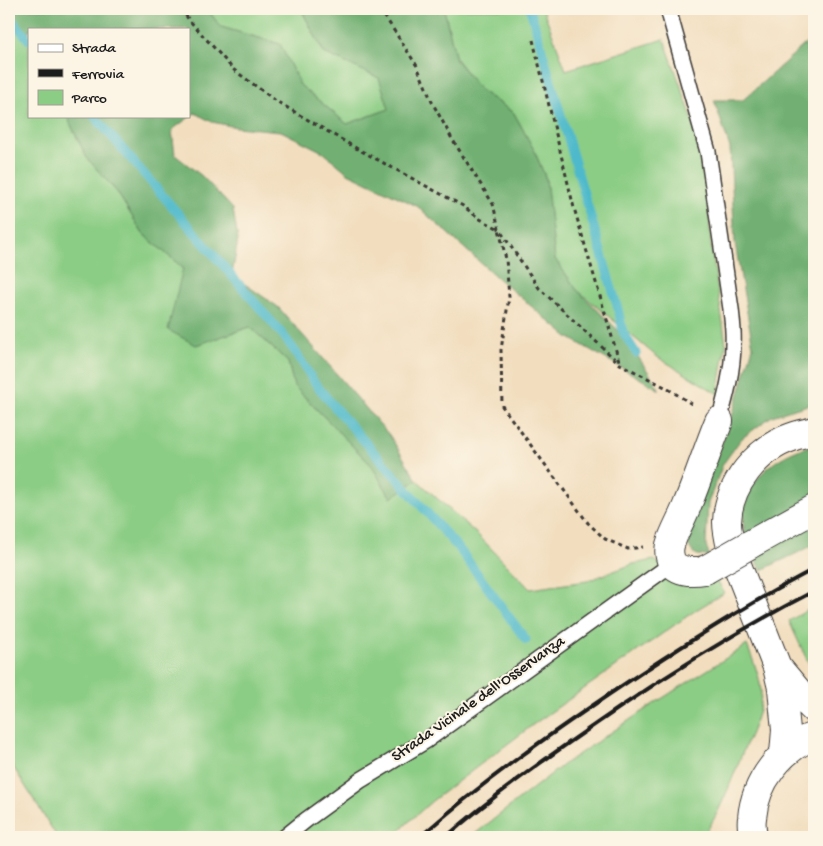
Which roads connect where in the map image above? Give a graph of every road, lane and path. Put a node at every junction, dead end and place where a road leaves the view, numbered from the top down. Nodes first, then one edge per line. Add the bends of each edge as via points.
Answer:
1 (181, 9) edge
2 (380, 9) edge
3 (668, 9) edge
4 (533, 40) dead end
5 (499, 229) junction
6 (620, 364) junction
7 (719, 421) junction
8 (814, 432) edge
9 (814, 509) edge
10 (672, 554) junction
11 (777, 667) junction
12 (814, 709) edge
13 (814, 736) edge
14 (784, 754) junction
15 (752, 828) edge
16 (285, 837) edge
17 (732, 837) edge

1 - 5 path via 234,70 276,101
2 - 5 path via 417,66 451,137 493,204
3 - 7 lane via 708,152 731,309 732,362
4 - 6 path via 574,208
5 - 6 path via 539,288
5 - 10 path via 506,258 509,297 501,350 502,406 588,523 605,539 628,549
6 - 7 path via 665,387
7 - 10 main road
8 - 11 main road via 791,437 760,456 739,480 729,506 727,523 732,552
9 - 10 main road, bridge via 705,570 691,572 681,569
10 - 16 lane, Strada Vicinale dell'Osservanza via 427,740 361,780
11 - 12 main road
11 - 14 main road via 786,730
13 - 14 main road
14 - 15 main road via 758,790
15 - 17 main road

